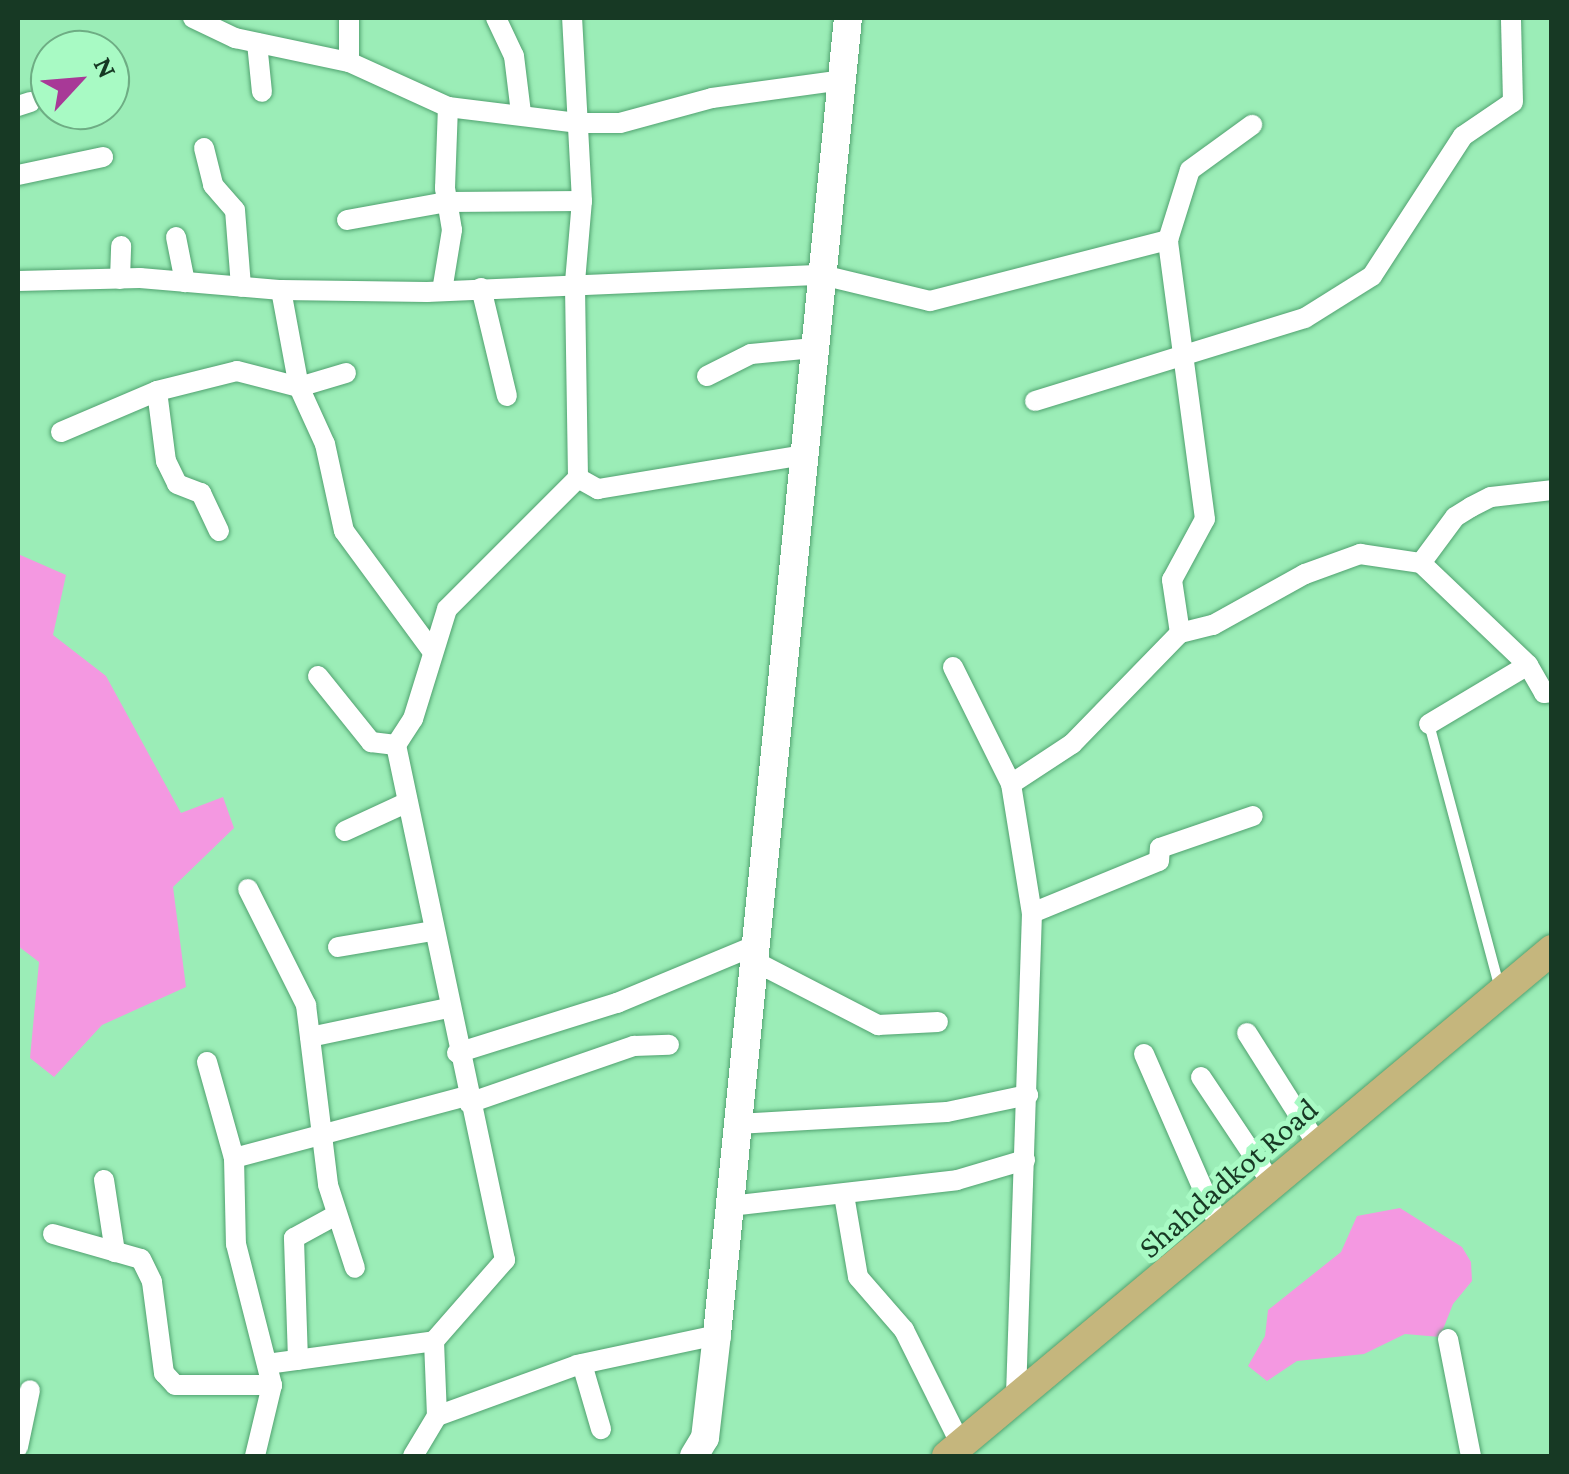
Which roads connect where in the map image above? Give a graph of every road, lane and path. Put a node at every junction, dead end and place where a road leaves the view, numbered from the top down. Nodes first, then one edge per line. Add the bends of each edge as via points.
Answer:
1 (194, 18) edge
2 (348, 18) edge
3 (496, 18) edge
4 (572, 18) edge
5 (848, 18) edge
6 (1511, 18) edge
7 (258, 43) junction
8 (349, 62) junction
9 (844, 80) junction
10 (262, 92) dead end
11 (448, 108) junction
12 (521, 113) junction
13 (579, 123) junction
14 (1252, 125) dead end
15 (204, 148) dead end
16 (103, 157) dead end
17 (18, 176) edge
18 (447, 202) junction
19 (582, 202) junction
20 (347, 220) dead end
21 (176, 237) dead end
22 (1168, 240) junction
23 (121, 246) dead end
24 (822, 275) junction
25 (120, 279) junction
26 (18, 280) edge
27 (185, 282) junction
28 (575, 282) junction
29 (242, 287) junction
30 (481, 288) junction
31 (281, 290) junction
32 (442, 291) junction
33 (814, 348) junction
34 (1183, 360) junction
35 (346, 373) dead end
36 (707, 376) dead end
37 (299, 387) junction
38 (157, 392) junction
39 (508, 396) dead end
40 (1035, 401) dead end
41 (61, 432) dead end
42 (803, 455) junction
43 (578, 478) junction
44 (1552, 490) edge
45 (218, 531) dead end
46 (1421, 563) junction
47 (1180, 633) junction
48 (432, 651) junction
49 (1528, 665) junction
50 (954, 667) dead end
51 (318, 676) dead end
52 (1552, 692) edge
53 (1429, 724) joint
54 (396, 745) junction
55 (1010, 784) junction
56 (408, 802) junction
57 (1253, 816) dead end
58 (345, 832) dead end
59 (248, 890) dead end
60 (1032, 914) junction
61 (434, 931) junction
62 (338, 947) dead end
63 (1552, 950) edge
64 (753, 953) junction
65 (1501, 991) junction
66 (448, 1008) junction
67 (938, 1022) dead end
68 (1247, 1033) dead end
69 (310, 1037) junction
70 (668, 1045) dead end
71 (456, 1053) junction
72 (1144, 1054) dead end
73 (207, 1062) dead end
74 (1201, 1077) dead end
75 (1028, 1094) junction
76 (468, 1099) junction
77 (737, 1124) junction
78 (321, 1130) junction
79 (1318, 1146) junction
80 (234, 1158) junction
81 (1024, 1160) junction
82 (104, 1180) dead end
83 (1273, 1186) junction
84 (844, 1194) junction
85 (730, 1206) junction
86 (336, 1215) junction
87 (1221, 1230) junction
88 (54, 1234) dead end
89 (115, 1252) junction
90 (356, 1268) dead end
91 (718, 1334) junction
92 (1448, 1338) dead end
93 (434, 1341) junction
94 (298, 1360) junction
95 (582, 1364) junction
96 (270, 1374) junction
97 (30, 1390) dead end
98 (1016, 1403) junction
99 (437, 1416) junction
100 (601, 1430) dead end
101 (18, 1446) edge
102 (954, 1451) edge
103 (697, 1455) edge
104 (255, 1456) edge
105 (413, 1456) edge
106 (1470, 1456) edge

1 - 7 street
2 - 8 street
3 - 12 street via 514,56
4 - 13 street
5 - 9 main road
6 - 34 street via 1512,102 1463,136 1372,276 1305,318
7 - 8 street
7 - 10 street
8 - 11 street
9 - 13 street via 712,98 620,123
9 - 24 main road
11 - 12 street
11 - 18 street
12 - 13 street
13 - 19 street
14 - 22 street via 1190,170
15 - 29 street via 214,185 236,210
16 - 17 street
18 - 19 street
18 - 20 street
18 - 32 street via 452,230
19 - 28 street
21 - 27 street
22 - 24 street via 930,301
22 - 34 street
23 - 25 street
24 - 28 street
24 - 33 main road
25 - 26 street
25 - 27 street
27 - 29 street
28 - 30 street
28 - 43 street
29 - 31 street
30 - 32 street
30 - 39 street
31 - 32 street
31 - 37 street
33 - 36 street via 750,354
33 - 42 main road
34 - 40 street
34 - 47 street via 1200,443 1205,518 1172,580
35 - 37 street
37 - 38 street via 236,371
37 - 48 street via 325,444 344,531
38 - 41 street
38 - 45 street via 166,462 177,484 201,494
42 - 43 street via 598,489
42 - 64 main road
43 - 48 street via 447,609
44 - 46 street via 1491,497 1471,507 1455,517
46 - 47 street via 1360,554 1305,574 1214,625
46 - 49 street
47 - 55 street via 1072,744
48 - 54 street via 413,718
49 - 52 street via 1544,693
49 - 53 street
50 - 55 street
51 - 54 street via 371,742
53 - 65 lane
54 - 56 street
55 - 60 street
56 - 58 street
56 - 61 street
57 - 60 street via 1160,848 1159,862
59 - 69 street via 297,981
60 - 75 street
61 - 62 street
61 - 66 street
63 - 65 main road, Shahdadkot Road
64 - 67 street via 878,1024
64 - 71 street
64 - 77 main road
65 - 79 main road, Shahdadkot Road
66 - 69 street
66 - 71 street
68 - 79 street
69 - 78 street
70 - 76 street via 634,1046
71 - 76 street
72 - 87 street
73 - 80 street
74 - 83 street
75 - 77 street via 928,1114
75 - 81 street
76 - 78 street
76 - 93 street via 505,1260
77 - 85 main road
78 - 80 street
78 - 86 street
79 - 83 main road, Shahdadkot Road
80 - 96 street via 236,1244
81 - 84 street via 957,1180
81 - 98 street
82 - 89 street
83 - 87 main road, Shahdadkot Road
84 - 85 street
84 - 102 street via 858,1277 904,1330
85 - 91 main road
86 - 90 street
86 - 94 street via 294,1238
87 - 98 main road, Shahdadkot Road
88 - 89 street
89 - 96 street via 141,1259 150,1270 164,1373 175,1384
91 - 95 street
91 - 103 main road
92 - 106 street
93 - 94 street
93 - 99 street
94 - 96 street
95 - 99 street
95 - 100 street
96 - 104 street
97 - 101 street
98 - 102 main road, Shahdadkot Road
99 - 105 street

